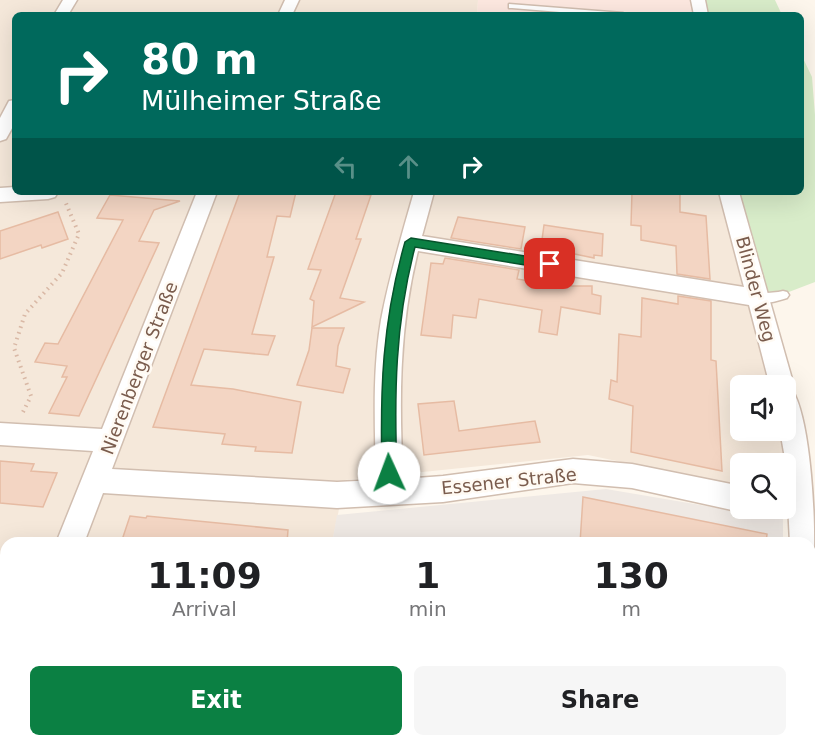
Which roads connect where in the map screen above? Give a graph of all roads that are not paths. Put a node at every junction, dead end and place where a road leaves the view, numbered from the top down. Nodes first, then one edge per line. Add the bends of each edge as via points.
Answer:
1 (512, 6) dead end
2 (586, 12) edge
3 (12, 111) edge
4 (0, 135) edge
5 (0, 195) edge
6 (26, 195) edge
7 (206, 195) edge
8 (422, 195) edge
9 (730, 195) edge
10 (411, 242) junction
11 (783, 295) dead end
12 (759, 298) junction
13 (779, 375) edge
14 (6, 434) edge
15 (110, 441) junction
16 (95, 480) junction
17 (390, 493) junction
18 (730, 497) edge
19 (796, 514) edge
20 (72, 537) edge
21 (802, 537) edge

1 - 2 lane
3 - 4 street
5 - 6 street
7 - 15 street, Nierenberger Straße
8 - 10 street
9 - 12 street, Blinder Weg
10 - 12 street
10 - 17 street via 398,287 390,340
11 - 12 lane
12 - 13 street, Blinder Weg
14 - 15 street
15 - 16 street, Nierenberger Straße
16 - 17 street, Essener Straße via 337,495
16 - 20 street, Nierenberger Straße
17 - 18 street, Essener Straße via 573,471 632,476
19 - 21 street

